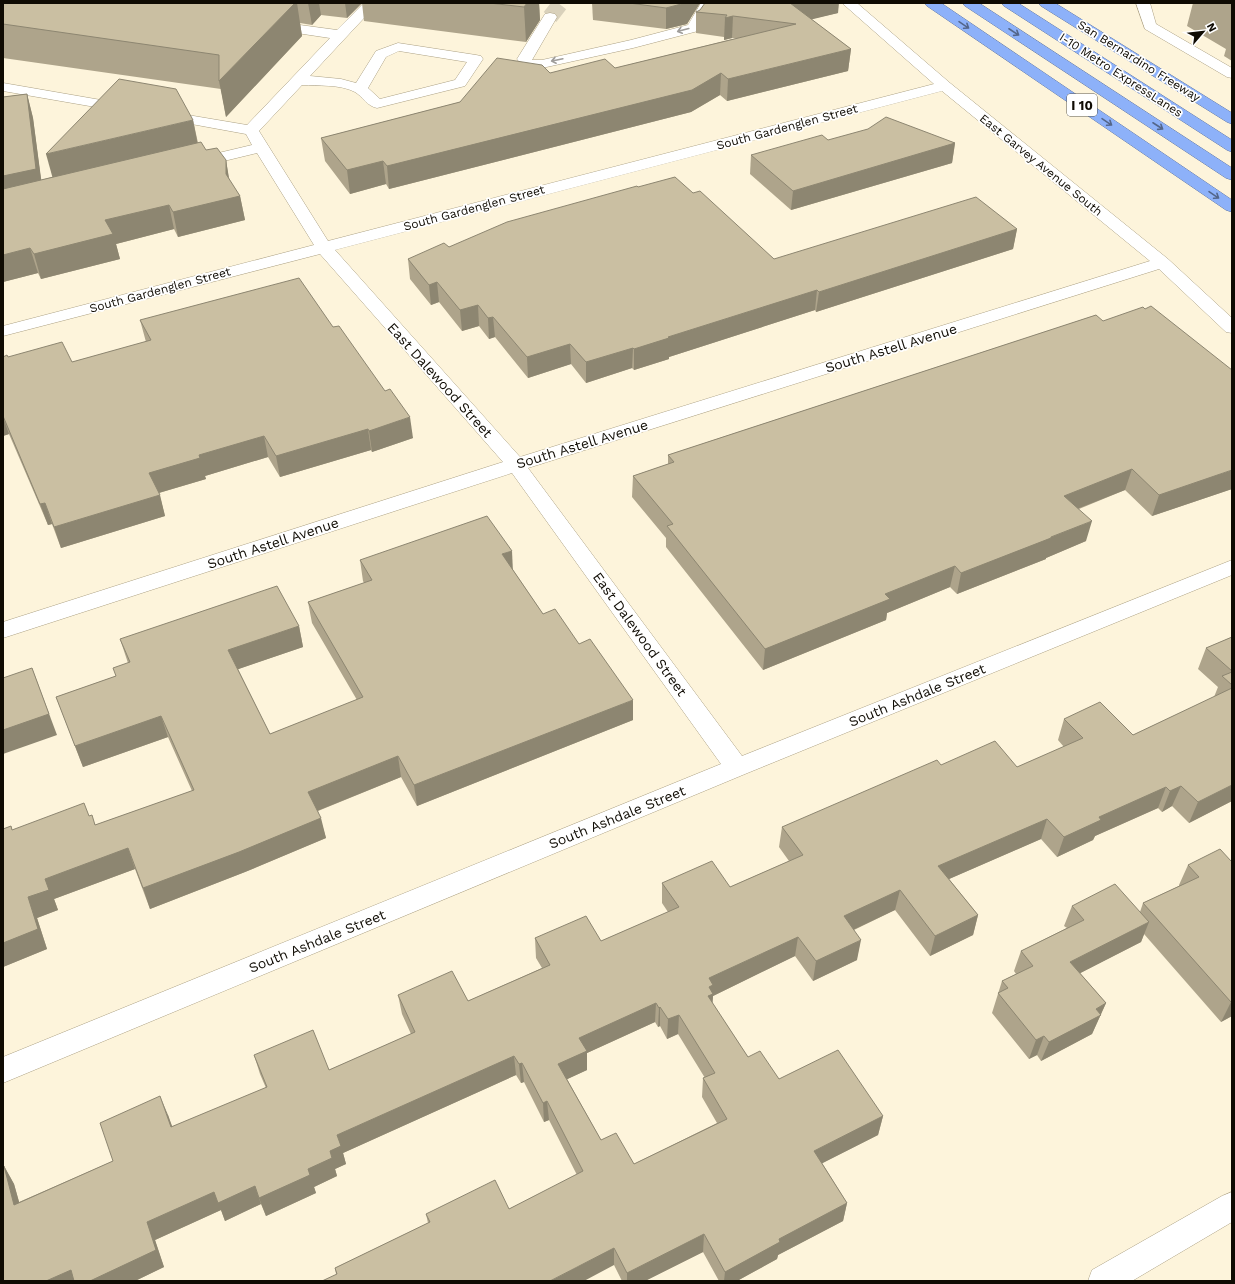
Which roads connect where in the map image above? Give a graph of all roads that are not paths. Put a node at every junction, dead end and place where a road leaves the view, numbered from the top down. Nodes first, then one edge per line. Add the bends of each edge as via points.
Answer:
1 (371, 3) edge
2 (708, 3) edge
3 (849, 3) edge
4 (932, 3) edge
5 (970, 3) edge
6 (1009, 3) edge
7 (1046, 3) edge
8 (1143, 3) edge
9 (550, 17) tunnel mouth
10 (256, 23) edge
11 (341, 35) junction
12 (1232, 74) edge
13 (298, 80) junction
14 (945, 86) junction
15 (3, 87) edge
16 (360, 89) junction
17 (135, 110) edge
18 (150, 112) edge
19 (1232, 119) edge
20 (251, 130) junction
21 (262, 147) junction
22 (1232, 147) edge
23 (178, 167) edge
24 (1232, 175) edge
25 (1232, 207) edge
26 (322, 248) junction
27 (1162, 263) junction
28 (1232, 328) edge
29 (3, 331) edge
30 (516, 464) junction
31 (1232, 567) edge
32 (3, 630) edge
33 (737, 768) junction
34 (3, 1070) edge
35 (1232, 1206) edge
36 (1104, 1281) edge

1 - 11 street
2 -> 9 street via 693,28 542,64 528,64 524,59
3 - 14 street, East Garvey Avenue South
4 -> 25 highway, I 10
5 -> 24 highway, I-10 Metro ExpressLanes
6 - 22 highway, I-10 Metro ExpressLanes
7 - 19 highway, San Bernardino Freeway
8 - 12 street via 1150,26
10 - 11 street
11 - 13 street
13 - 16 street via 341,83
13 - 20 street
14 - 26 street, South Gardenglen Street
14 - 27 street, East Garvey Avenue South
15 - 17 street
16 - 16 street via 377,104 460,83 476,60 398,47 381,54
18 - 20 street
20 - 21 street, East Dalewood Street
21 - 23 street
21 - 26 street, East Dalewood Street
26 - 29 street, South Gardenglen Street
26 - 30 street, East Dalewood Street
27 - 28 street, East Garvey Avenue South
27 - 30 street, South Astell Avenue
30 - 32 street, South Astell Avenue
30 - 33 street, East Dalewood Street
31 - 33 street, South Ashdale Street
33 - 34 street, South Ashdale Street
35 - 36 street

